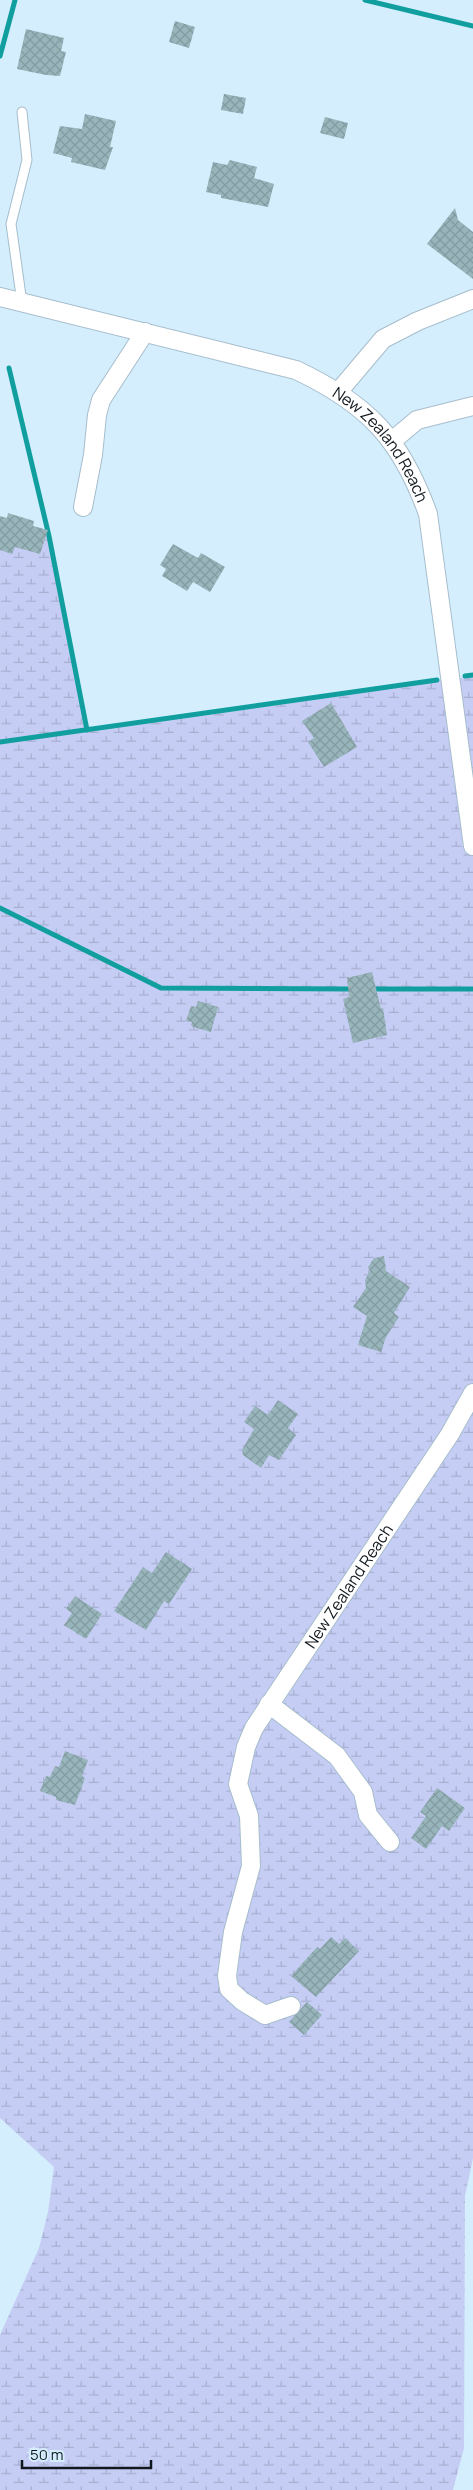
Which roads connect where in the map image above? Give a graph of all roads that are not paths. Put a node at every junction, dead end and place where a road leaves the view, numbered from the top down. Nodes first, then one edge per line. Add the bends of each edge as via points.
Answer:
1 (22, 112) dead end
2 (0, 297) edge
3 (473, 299) edge
4 (22, 302) junction
5 (145, 332) junction
6 (339, 391) junction
7 (473, 406) edge
8 (392, 441) junction
9 (83, 507) dead end
10 (473, 846) edge
11 (473, 1393) edge
12 (270, 1704) junction
13 (390, 1842) dead end
14 (291, 2006) dead end

1 - 4 lane via 27,160 11,224
2 - 4 street, New Zealand Reach
3 - 6 street via 383,339
4 - 5 street, New Zealand Reach
5 - 6 street, New Zealand Reach via 282,365
5 - 9 street via 101,400
6 - 8 street, New Zealand Reach via 376,422
7 - 8 street via 418,420
8 - 10 street, New Zealand Reach via 411,472 428,514
11 - 12 street, New Zealand Reach via 445,1442
12 - 13 street via 337,1756 363,1792 368,1814
12 - 14 street, New Zealand Reach via 246,1747 238,1784 249,1816 251,1866 233,1932 227,1976 229,1989 265,2015

